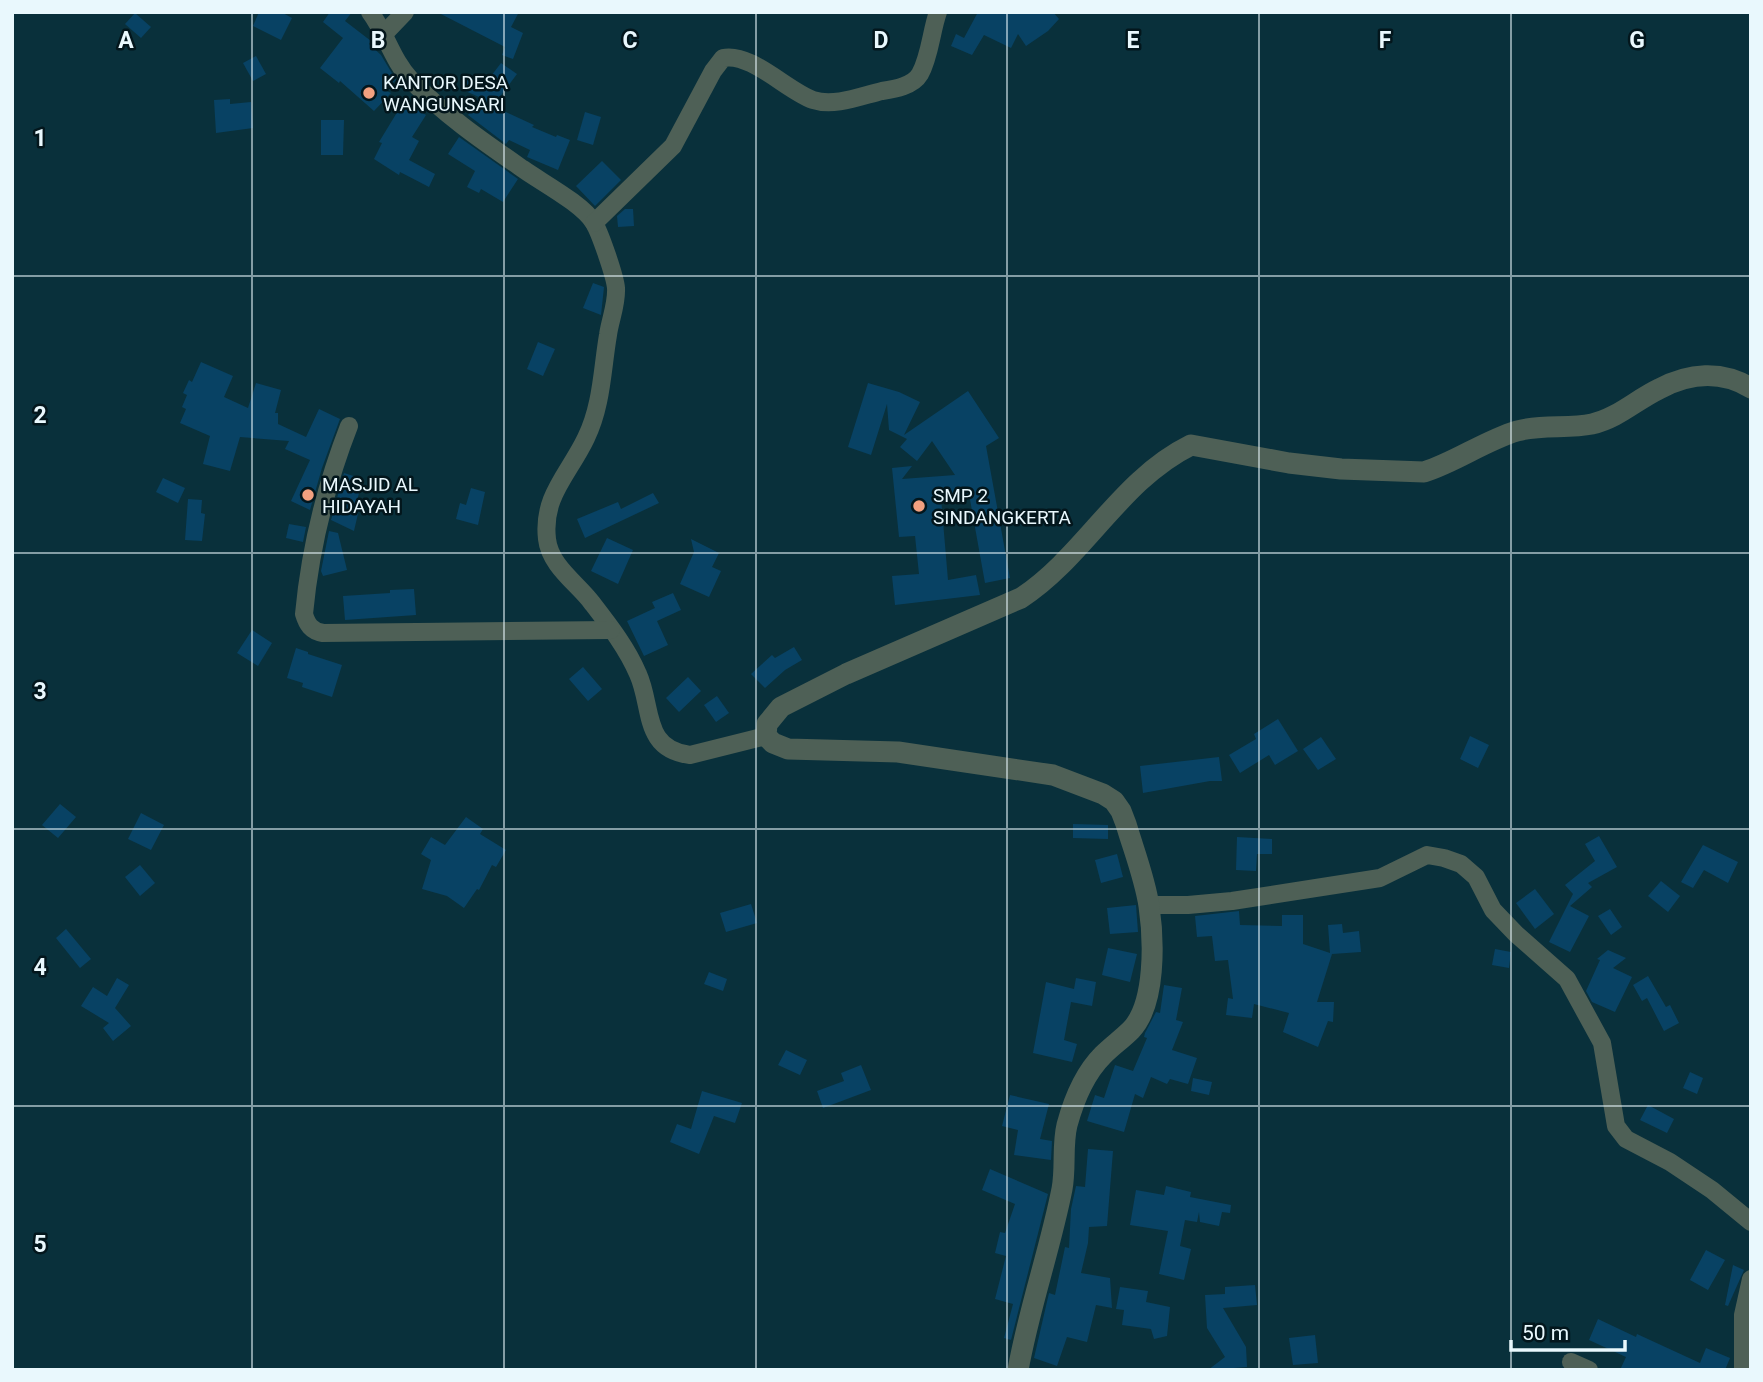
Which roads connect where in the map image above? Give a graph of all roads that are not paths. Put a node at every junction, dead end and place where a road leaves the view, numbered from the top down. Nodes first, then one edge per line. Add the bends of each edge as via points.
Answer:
1 (370, 12) edge
2 (405, 12) edge
3 (938, 12) edge
4 (383, 34) junction
5 (594, 223) junction
6 (1751, 388) edge
7 (349, 426) dead end
8 (611, 630) junction
9 (766, 736) junction
10 (1149, 905) junction
11 (1751, 1223) edge
12 (1751, 1279) edge
13 (1571, 1362) dead end
14 (1018, 1370) edge
15 (1589, 1370) edge
16 (1743, 1370) edge

1 - 4 street
2 - 4 street
3 - 5 street via 918,77 892,89 828,103 813,100 746,61 723,58 673,146
4 - 5 street via 411,79 484,141
5 - 8 street via 613,271 615,303 597,411 549,503 547,537 562,570
6 - 9 street via 1721,376 1697,376 1660,388 1616,416 1592,424 1521,430 1424,472 1340,469 1191,445 1155,468 1111,508 1045,582 1021,598 781,707 767,724
7 - 8 street via 315,545 304,614 312,629 323,633
8 - 9 street via 631,657 648,716 668,750 690,755
9 - 10 street via 789,749 898,752 966,761 1053,775 1095,790 1121,811
10 - 11 street via 1244,899 1380,878 1427,855 1461,864 1476,877 1493,910 1567,979 1602,1043 1620,1134 1712,1190
10 - 14 street via 1152,958 1147,993 1132,1029 1085,1076 1066,1128 1063,1185
12 - 16 street via 1743,1315
13 - 15 street

